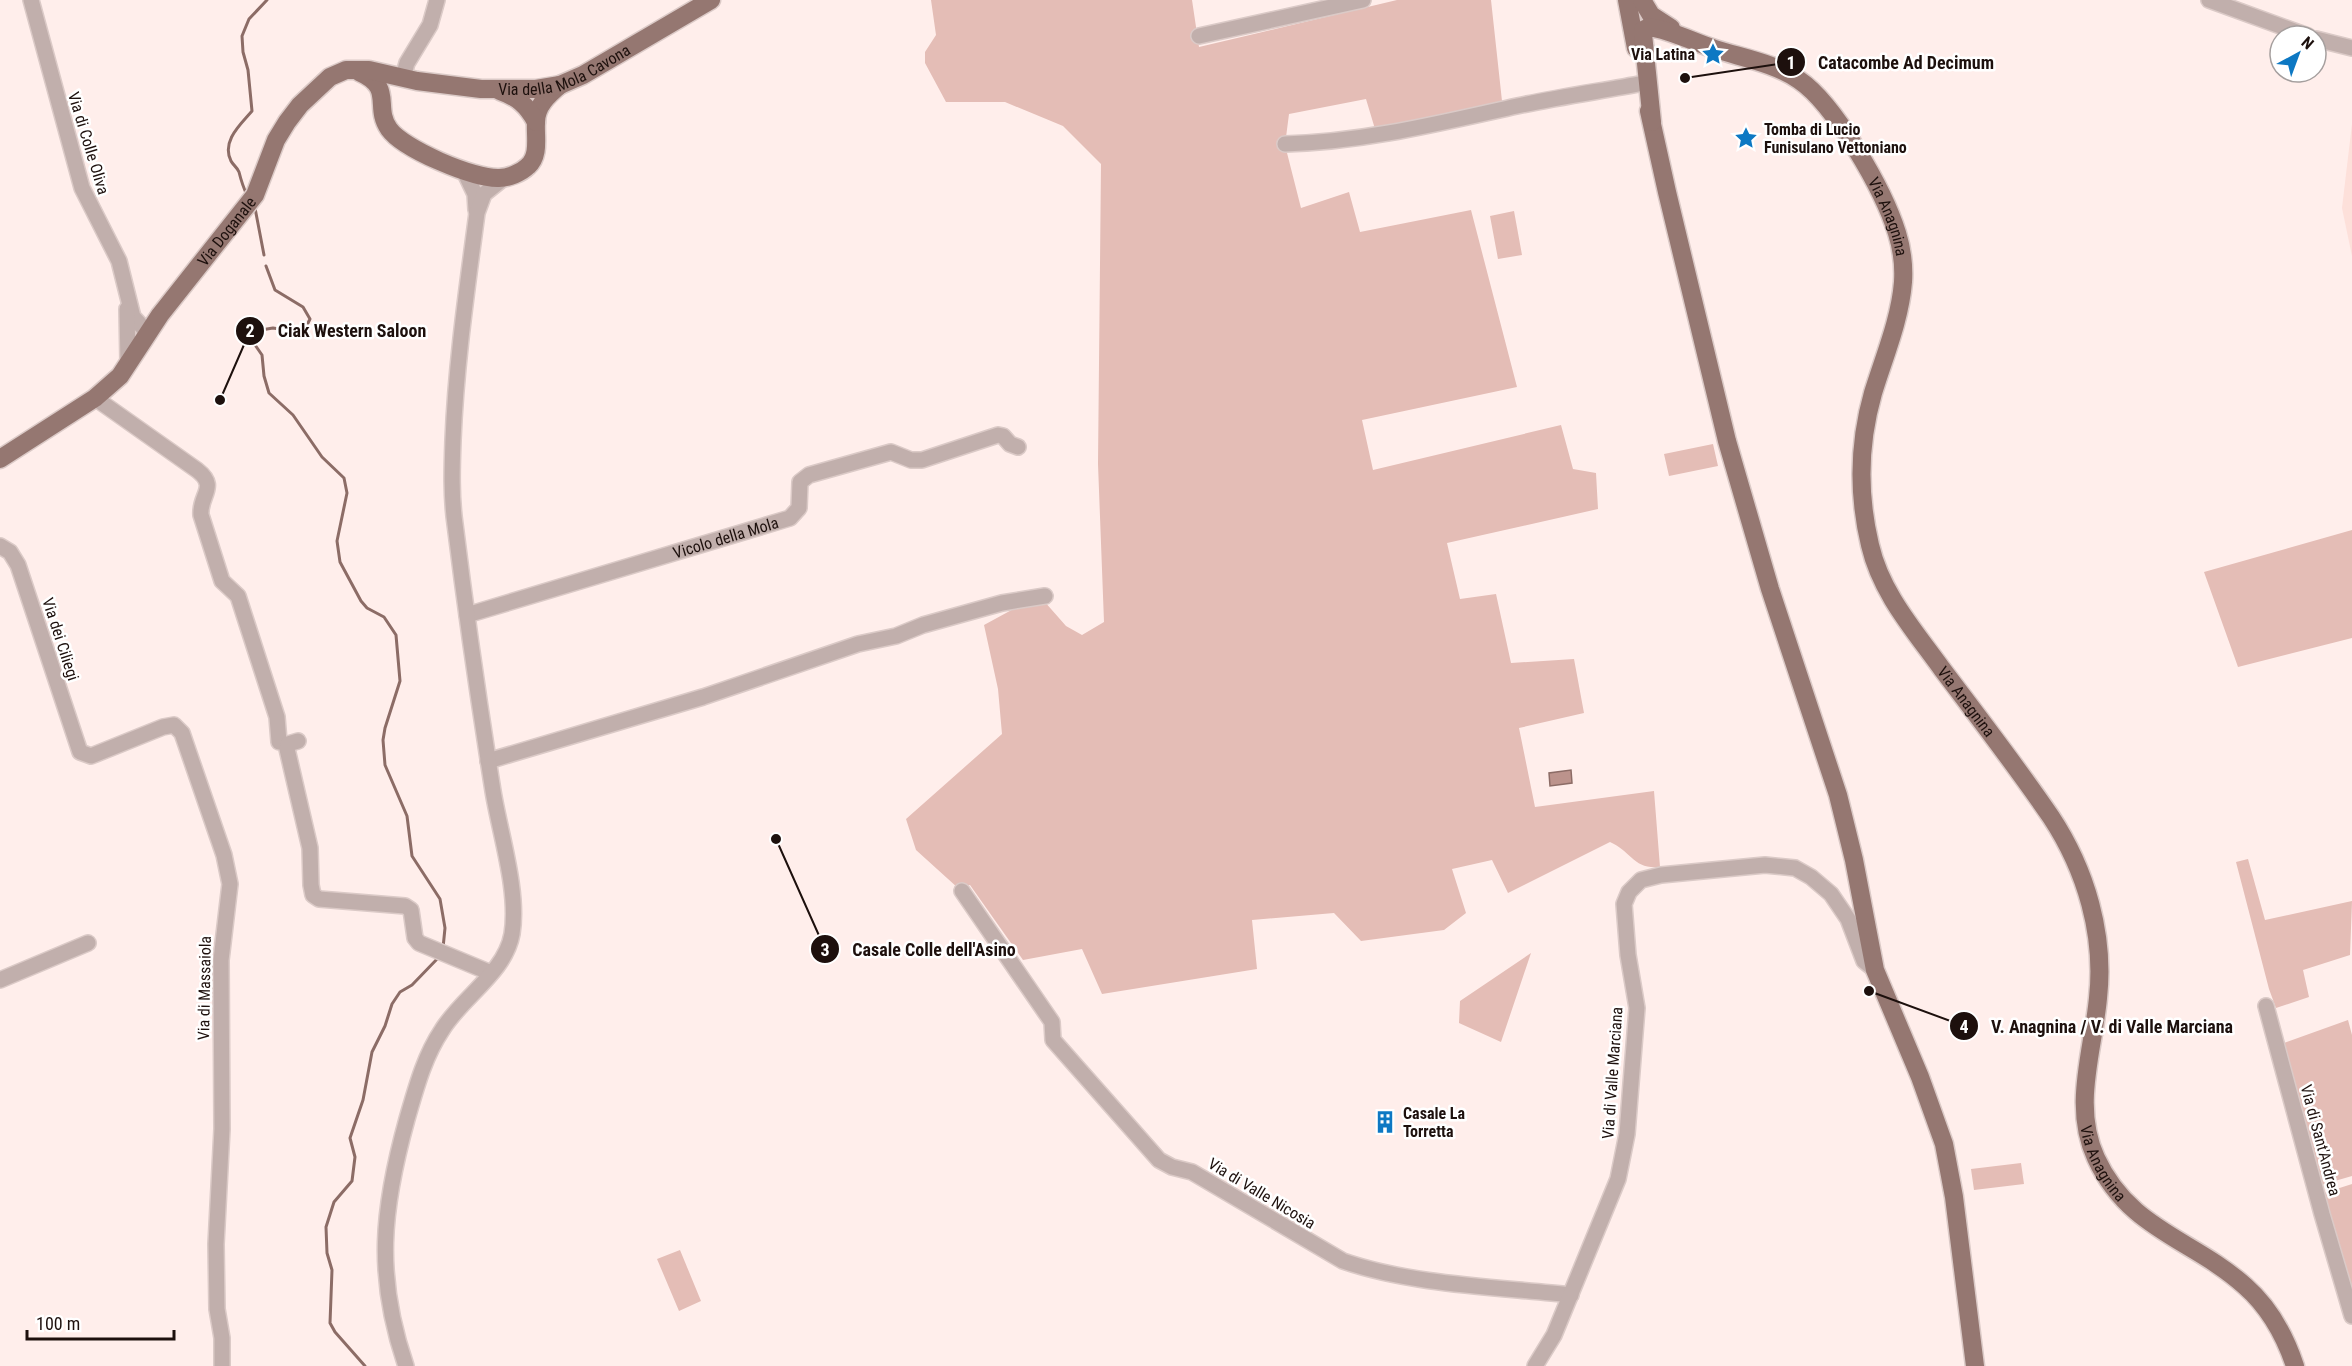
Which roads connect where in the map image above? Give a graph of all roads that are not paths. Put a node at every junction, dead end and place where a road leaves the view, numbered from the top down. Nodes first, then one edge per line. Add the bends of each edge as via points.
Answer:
1 (31, 0) edge
2 (437, 0) edge
3 (711, 0) edge
4 (1363, 0) edge
5 (1627, 0) edge
6 (1642, 0) edge
7 (2209, 0) edge
8 (2275, 24) edge
9 (1199, 36) dead end
10 (2328, 42) edge
11 (1701, 44) junction
12 (2352, 48) edge
13 (353, 70) junction
14 (410, 79) junction
15 (1644, 83) junction
16 (560, 85) junction
17 (498, 91) junction
18 (384, 107) junction
19 (536, 122) junction
20 (1652, 122) junction
21 (1285, 144) dead end
22 (464, 171) junction
23 (504, 178) junction
24 (477, 213) junction
25 (126, 291) junction
26 (148, 333) junction
27 (128, 364) junction
28 (95, 398) junction
29 (1018, 447) dead end
30 (0, 459) edge
31 (0, 546) edge
32 (1045, 596) dead end
33 (467, 615) junction
34 (298, 741) dead end
35 (279, 742) dead end
36 (80, 751) joint
37 (488, 761) junction
38 (962, 891) dead end
39 (88, 943) dead end
40 (1875, 970) junction
41 (491, 973) junction
42 (0, 980) edge
43 (2266, 1006) dead end
44 (1571, 1295) junction
45 (2352, 1316) edge
46 (222, 1366) edge
47 (406, 1366) edge
48 (1535, 1366) edge
49 (1975, 1366) edge
50 (2295, 1366) edge

1 - 25 street, Via di Colle Oliva via 79,180 117,255
2 - 14 street via 430,25 407,63
3 - 16 main road, Via della Mola Cavona
4 - 9 street
5 - 15 main road, Via Anagnina
6 - 11 main road, Via Anagnina via 1656,20
7 - 8 street
10 - 12 street
11 - 20 main road, Via Anagnina via 1649,27 1643,32
11 - 50 main road, Via Anagnina via 1783,70 1816,93 1852,144 1891,217 1901,252 1902,286 1869,409 1861,462 1865,517 1876,567 1904,617 2056,825 2079,871 2099,948 2099,997 2084,1094 2090,1141 2101,1168 2118,1193 2142,1217 2252,1292 2278,1328
13 - 14 main road, Via della Mola Cavona
13 - 18 main road via 378,85
13 - 26 main road, Via Doganale via 330,76 293,113 278,137 255,195
14 - 17 main road, Via della Mola Cavona
14 - 18 main road via 396,85 386,96
15 - 20 main road, Via Anagnina
15 - 21 street via 1377,136
16 - 17 main road, Via della Mola Cavona
16 - 19 main road via 542,103
17 - 19 main road via 524,104
18 - 22 main road via 387,126 402,142
19 - 23 main road via 531,162
20 - 40 main road, Via Anagnina via 1725,432 1770,589 1838,795
22 - 23 main road
22 - 24 street via 475,194
23 - 24 street via 484,194
24 - 33 street via 458,356 452,473
25 - 26 street, Via di Colle Oliva via 133,317
25 - 27 street, Via di Colle Oliva
26 - 27 main road, Via Doganale
27 - 28 main road, Via Doganale
28 - 30 main road, Via Doganale
28 - 35 street via 207,480 201,515 223,582 238,596 277,717
29 - 33 street, Vicolo della Mola via 999,435 922,460 891,452 809,475 800,482 799,508 790,518
31 - 36 street, Via dei Ciliegi via 16,560
32 - 37 street via 1002,603 858,644 703,697
33 - 37 street
34 - 41 street via 288,744 287,749 305,793 313,895 405,906 411,910 416,940
36 - 46 street, Via di Massaiola via 91,756 163,727 177,726 192,758 226,863 230,889 221,960 222,1129 216,1244
37 - 41 street via 511,881 512,927 508,946
38 - 44 street, Via di Valle Nicosia via 1052,1022 1053,1040 1159,1160 1192,1172 1343,1262 1415,1278
39 - 42 street
40 - 44 street, Via di Valle Marciana via 1861,956 1848,919 1835,899 1819,882 1795,868 1758,865 1661,875 1641,880 1629,892 1624,904 1637,1008 1627,1134 1618,1179
40 - 49 main road, Via Anagnina via 1944,1144
41 - 47 street via 449,1019 429,1053 392,1176 384,1268 389,1305
43 - 45 street, Via di Sant'Andrea
44 - 48 street, Via di Valle Marciana

